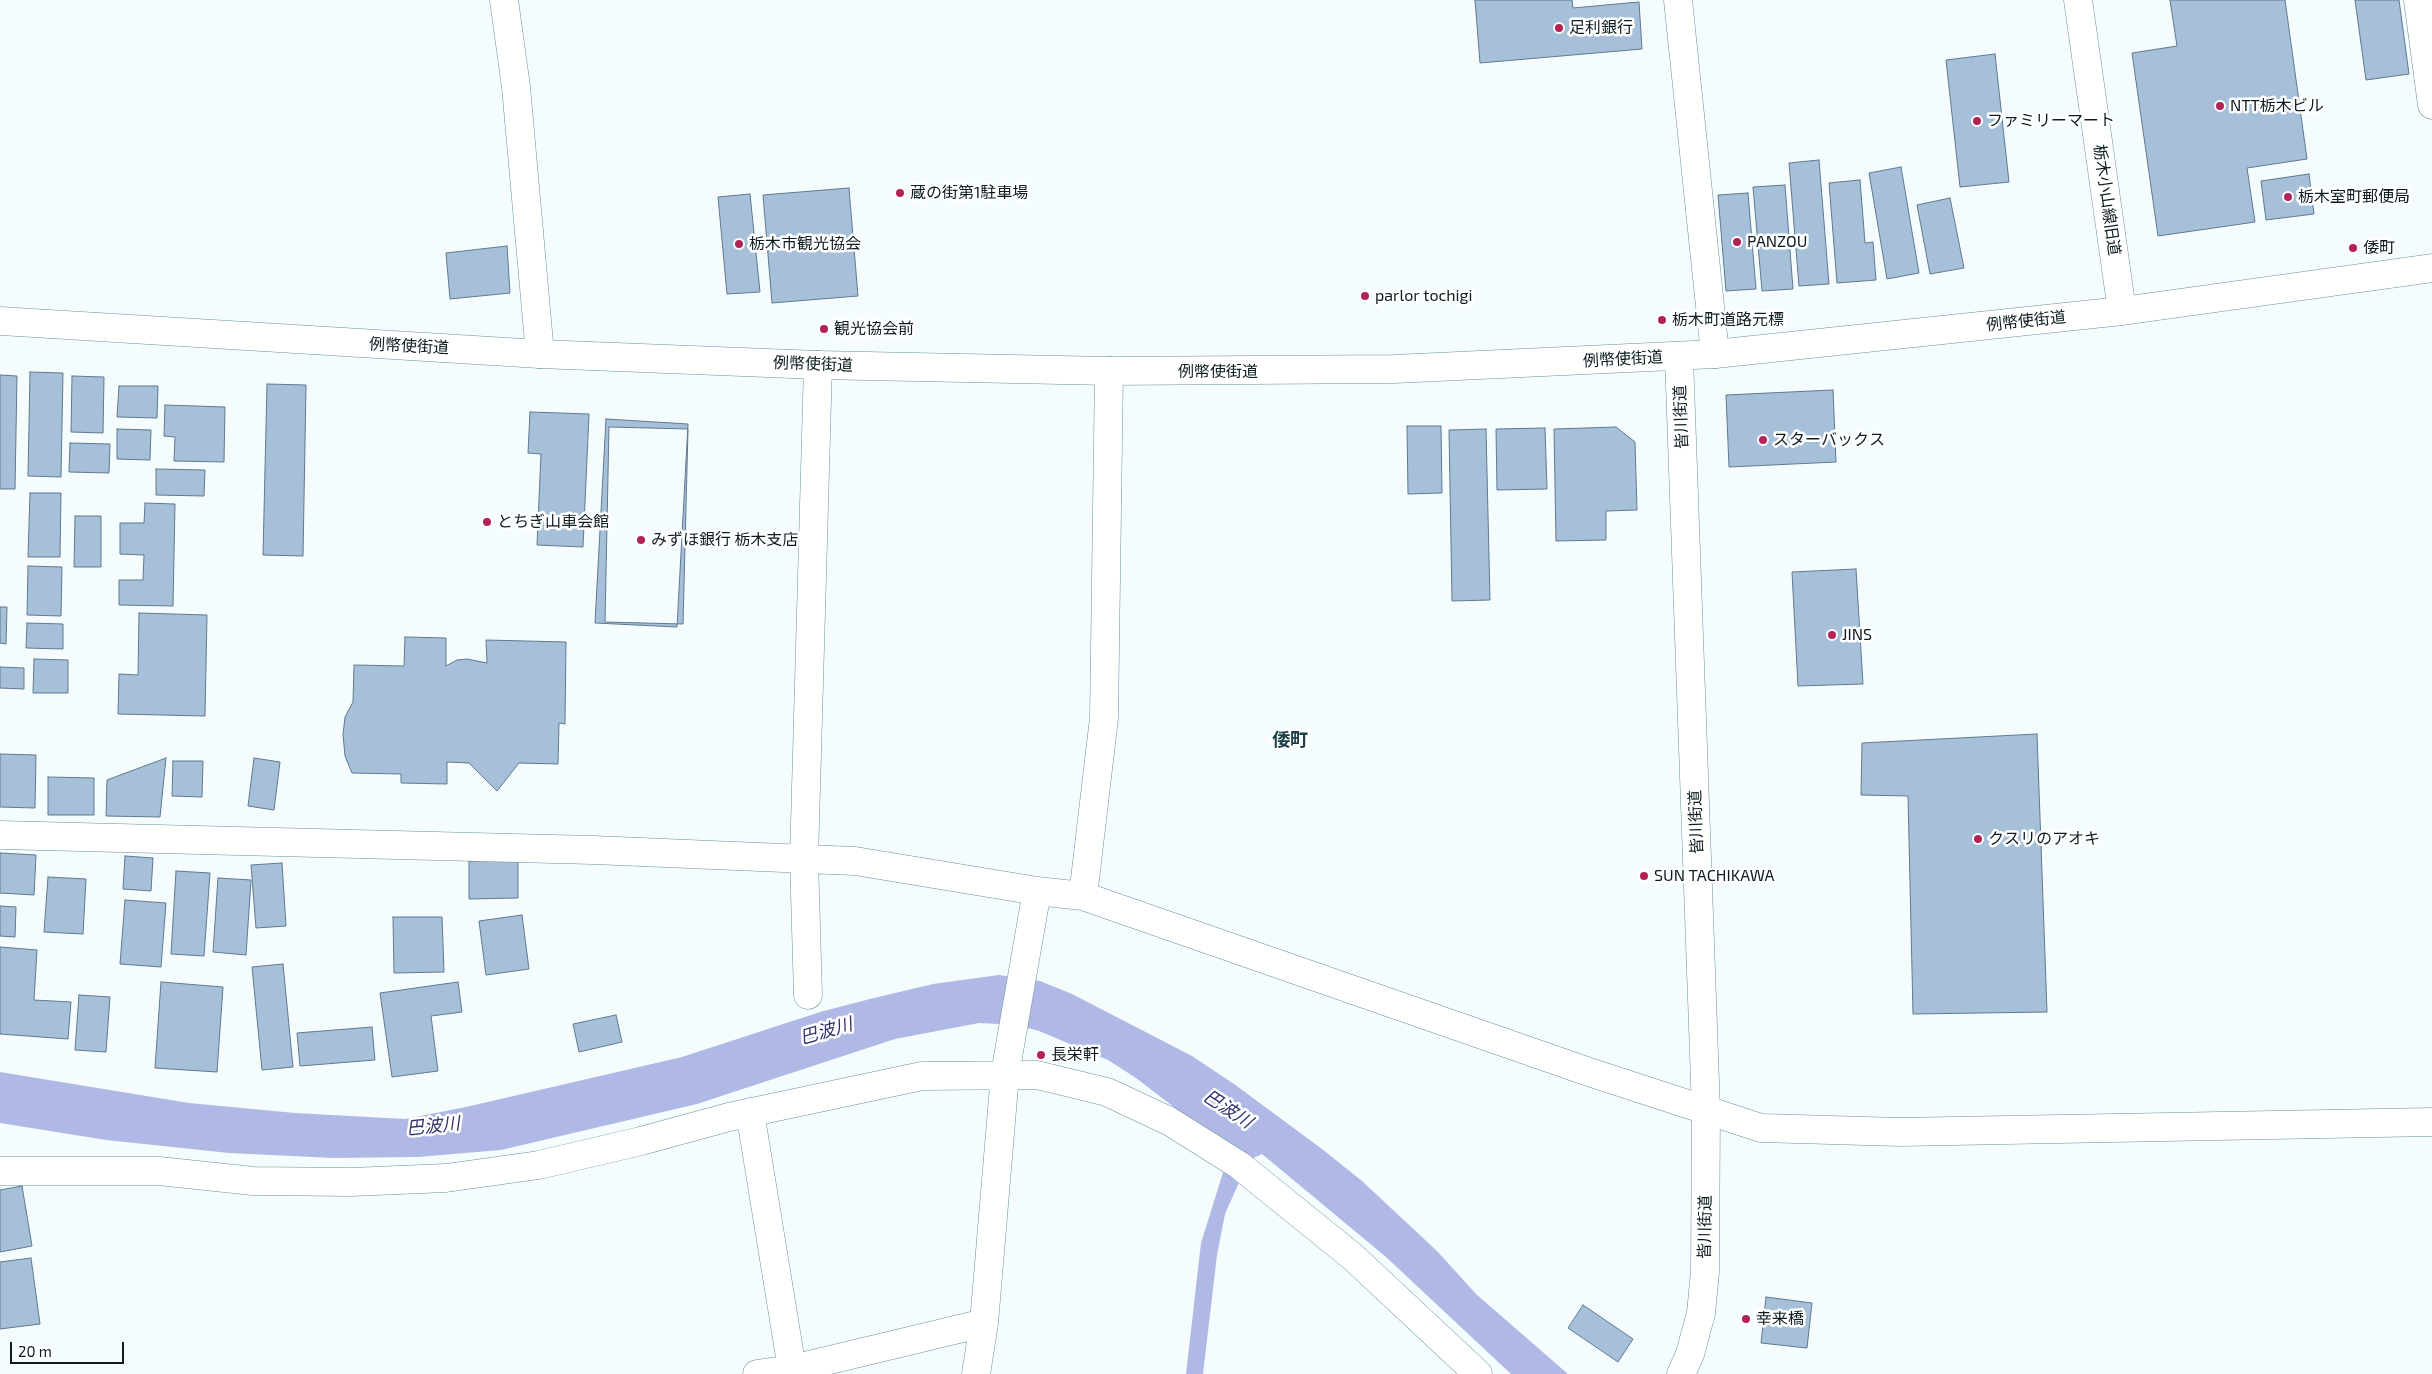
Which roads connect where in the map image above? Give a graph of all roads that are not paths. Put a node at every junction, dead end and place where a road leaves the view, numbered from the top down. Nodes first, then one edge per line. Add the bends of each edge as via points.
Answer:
1 (504, 0) edge
2 (1678, 0) edge
3 (2078, 0) edge
4 (2418, 0) edge
5 (2432, 105) edge
6 (2432, 268) edge
7 (2122, 311) junction
8 (0, 322) edge
9 (540, 354) junction
10 (1716, 354) junction
11 (1679, 356) junction
12 (818, 365) junction
13 (1108, 371) junction
14 (0, 835) edge
15 (804, 859) junction
16 (1037, 891) junction
17 (1083, 896) junction
18 (808, 995) dead end
19 (1005, 1074) junction
20 (1706, 1110) junction
21 (750, 1112) junction
22 (2432, 1122) edge
23 (0, 1171) edge
24 (984, 1323) junction
25 (792, 1369) junction
26 (757, 1374) edge
27 (976, 1374) edge
28 (1478, 1374) edge
29 (1681, 1374) edge

1 - 9 street via 516,87
2 - 10 street
3 - 7 street, 栃木小山線旧道
4 - 5 street
6 - 7 street, 例幣使街道
7 - 10 street, 例幣使街道
8 - 9 street, 例幣使街道
9 - 12 street, 例幣使街道
10 - 11 street, 例幣使街道
11 - 13 street, 例幣使街道 via 1384,370
11 - 20 street, 皆川街道
12 - 13 street, 例幣使街道
12 - 15 street
13 - 17 street via 1104,718
14 - 15 street via 593,850
15 - 16 street via 855,861
15 - 18 street
16 - 17 street
16 - 19 street
17 - 20 street
19 - 21 street via 922,1076
19 - 24 street
19 - 28 street via 1037,1075 1107,1092 1169,1121 1239,1165 1353,1257
20 - 22 street via 1761,1128 1833,1132 2164,1129
20 - 29 street, 皆川街道 via 1705,1272 1701,1313
21 - 23 street via 539,1165 446,1178 351,1182 253,1181 159,1171
21 - 25 street
24 - 25 street
24 - 27 street
25 - 26 street

